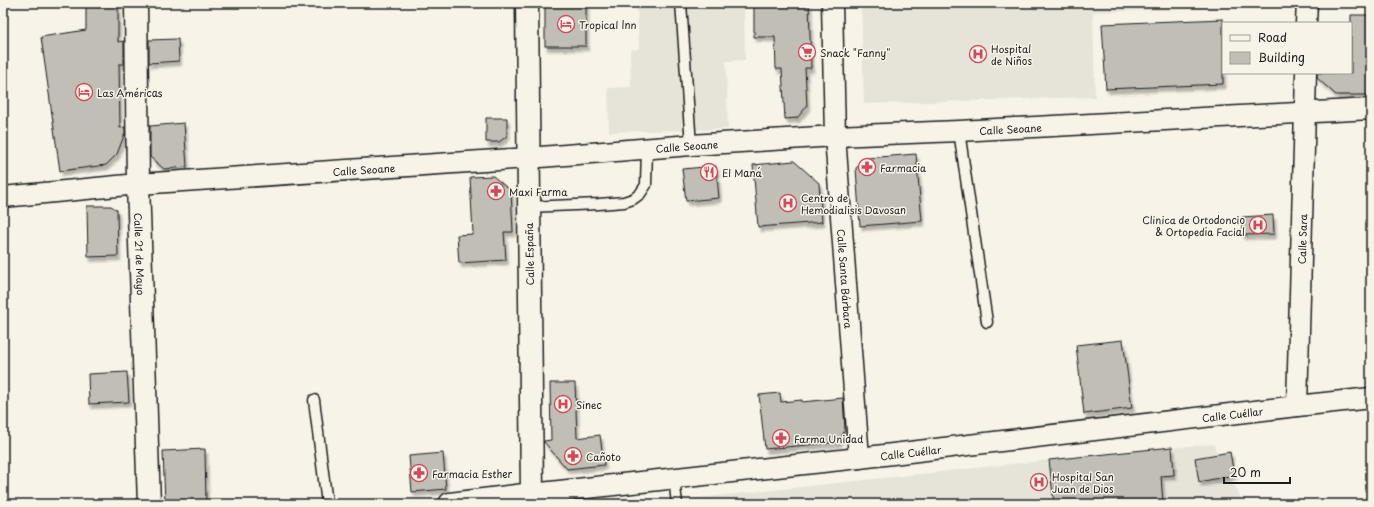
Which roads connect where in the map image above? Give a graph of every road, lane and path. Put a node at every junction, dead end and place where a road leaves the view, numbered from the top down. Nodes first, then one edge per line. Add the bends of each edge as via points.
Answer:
1 (136, 3) edge
2 (527, 3) edge
3 (681, 3) edge
4 (832, 3) edge
5 (1307, 3) edge
6 (1306, 22) edge
7 (1306, 74) edge
8 (1371, 108) edge
9 (1305, 112) junction
10 (959, 131) junction
11 (835, 136) junction
12 (691, 145) junction
13 (647, 148) junction
14 (528, 158) junction
15 (138, 184) junction
16 (3, 197) edge
17 (528, 207) junction
18 (987, 322) dead end
19 (1371, 398) edge
20 (314, 400) dead end
21 (1297, 406) junction
22 (858, 458) junction
23 (674, 478) junction
24 (532, 499) edge
25 (150, 504) edge
26 (327, 504) edge
27 (450, 504) edge
28 (677, 504) edge

1 - 15 street, Calle 21 de Mayo
2 - 14 street, Calle España
3 - 12 lane
4 - 11 street, Calle Santa Bárbara
5 - 6 street
7 - 9 street, Calle Sara
8 - 9 street, Calle Seoane
9 - 10 street, Calle Seoane
9 - 21 street, Calle Sara
10 - 11 street, Calle Seoane
10 - 18 lane
11 - 12 street, Calle Seoane
11 - 22 street, Calle Santa Bárbara
12 - 13 street, Calle Seoane
13 - 14 street, Calle Seoane
13 - 17 lane via 646,185 633,199 599,204
14 - 15 street, Calle Seoane
14 - 17 street, Calle España
15 - 16 street, Calle Seoane
15 - 25 street, Calle 21 de Mayo
17 - 24 street, Calle España
19 - 21 street, Calle Cuéllar
20 - 26 lane
21 - 22 street, Calle Cuéllar
22 - 23 street, Calle Cuéllar
23 - 24 street, Calle Cuéllar
23 - 28 lane
24 - 27 street, Calle Cuéllar

